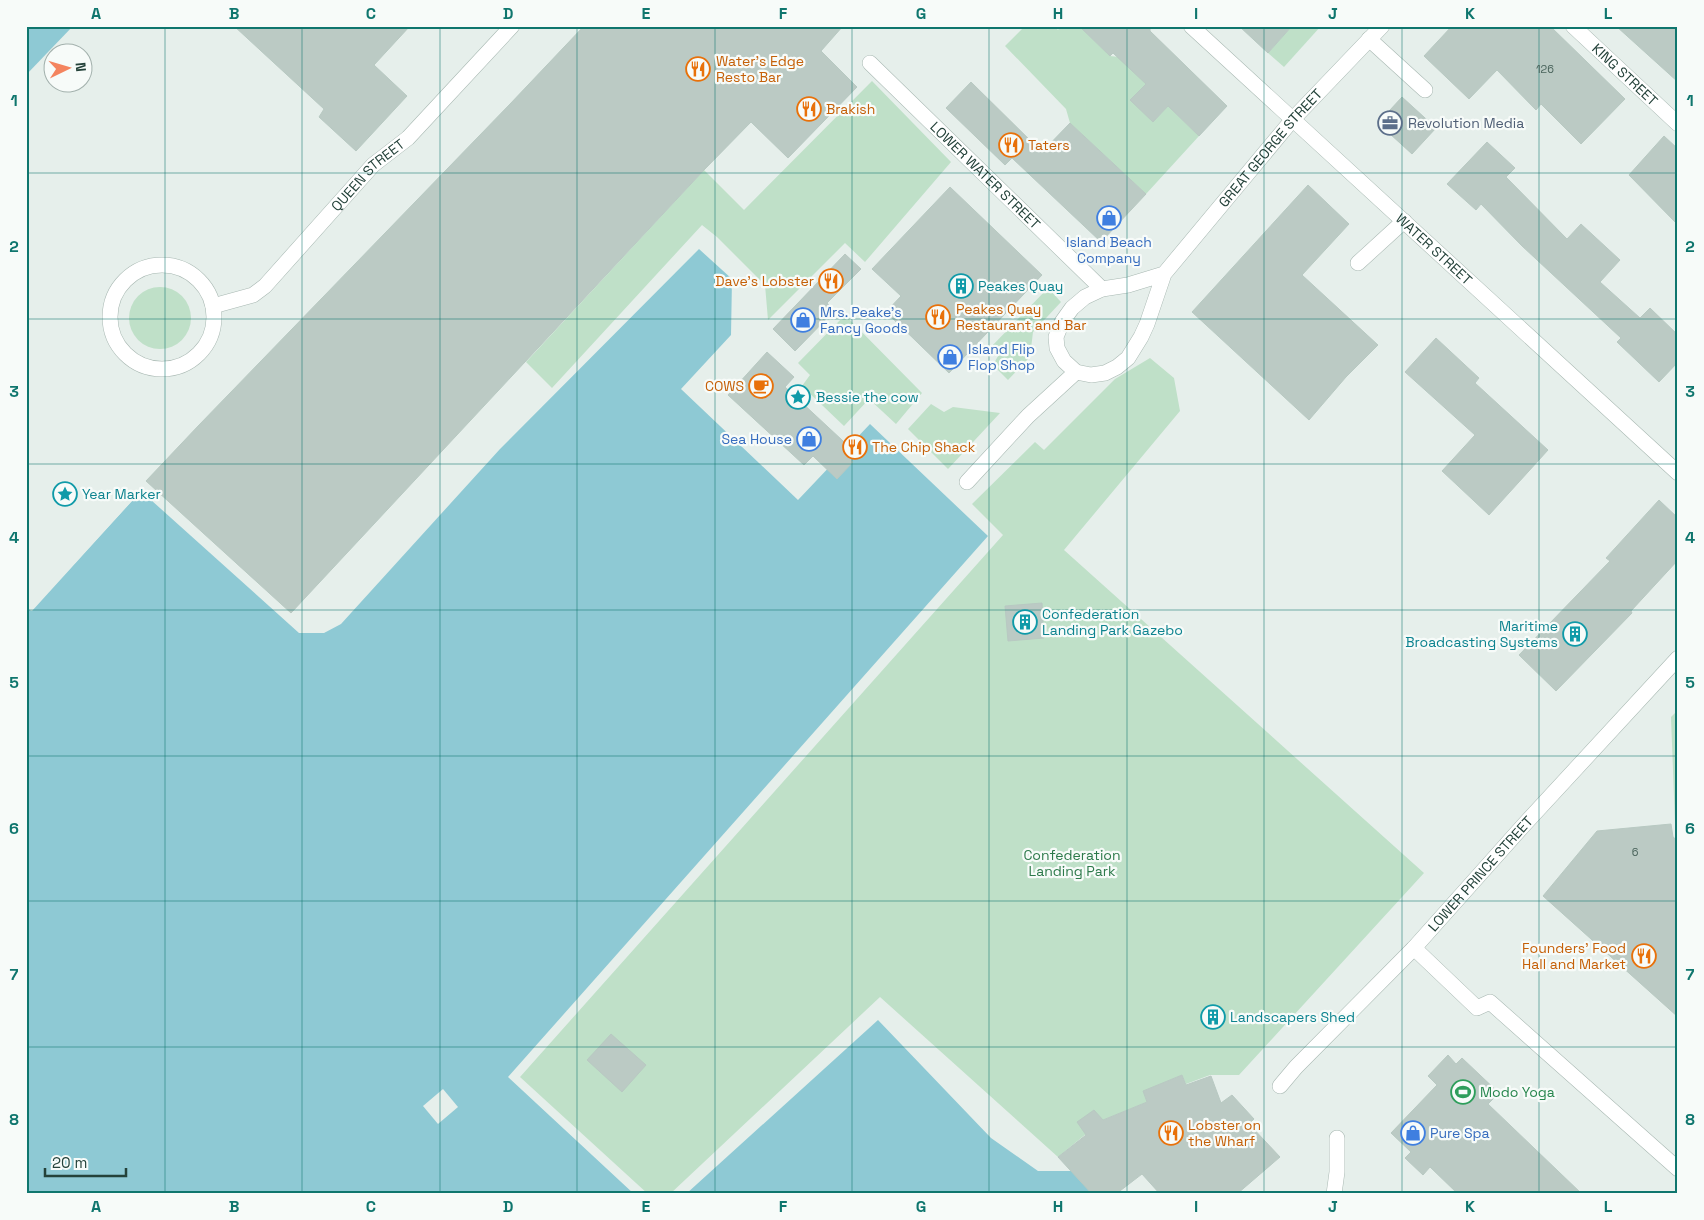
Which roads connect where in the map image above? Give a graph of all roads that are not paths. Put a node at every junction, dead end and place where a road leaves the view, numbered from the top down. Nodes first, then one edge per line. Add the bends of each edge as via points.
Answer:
1 (512, 26) edge
2 (1191, 26) edge
3 (1382, 26) edge
4 (1574, 27) edge
5 (1369, 39) junction
6 (870, 63) dead end
7 (1426, 90) dead end
8 (1293, 119) junction
9 (1678, 124) edge
10 (1404, 221) junction
11 (1358, 263) dead end
12 (1164, 274) junction
13 (1102, 289) junction
14 (213, 306) junction
15 (1076, 372) junction
16 (1678, 473) edge
17 (967, 482) dead end
18 (1678, 658) edge
19 (1414, 948) junction
20 (1280, 1086) dead end
21 (1337, 1138) dead end
22 (1678, 1169) edge
23 (1334, 1194) edge

1 - 14 street, QUEEN STREET via 408,138 373,165 265,286 252,295
2 - 8 street, WATER STREET
3 - 5 street, GREAT GEORGE STREET
4 - 9 street, KING STREET
5 - 7 street
5 - 8 street, GREAT GEORGE STREET
6 - 13 street, LOWER WATER STREET
8 - 10 street, WATER STREET
8 - 12 street, GREAT GEORGE STREET
10 - 11 street
10 - 16 street, WATER STREET
12 - 13 street
12 - 15 street, GREAT GEORGE STREET via 1147,324 1128,358 1105,373
13 - 15 street via 1072,308 1056,337 1064,361
14 - 14 street via 207,290 196,277 181,268 164,264 147,266 119,286 112,301 113,335 135,362 151,368 168,369 185,364 209,340 214,324
15 - 17 street via 1028,416
18 - 19 street, LOWER PRINCE STREET
19 - 20 street, LOWER PRINCE STREET
19 - 22 street via 1477,1008 1490,1002
21 - 23 street

